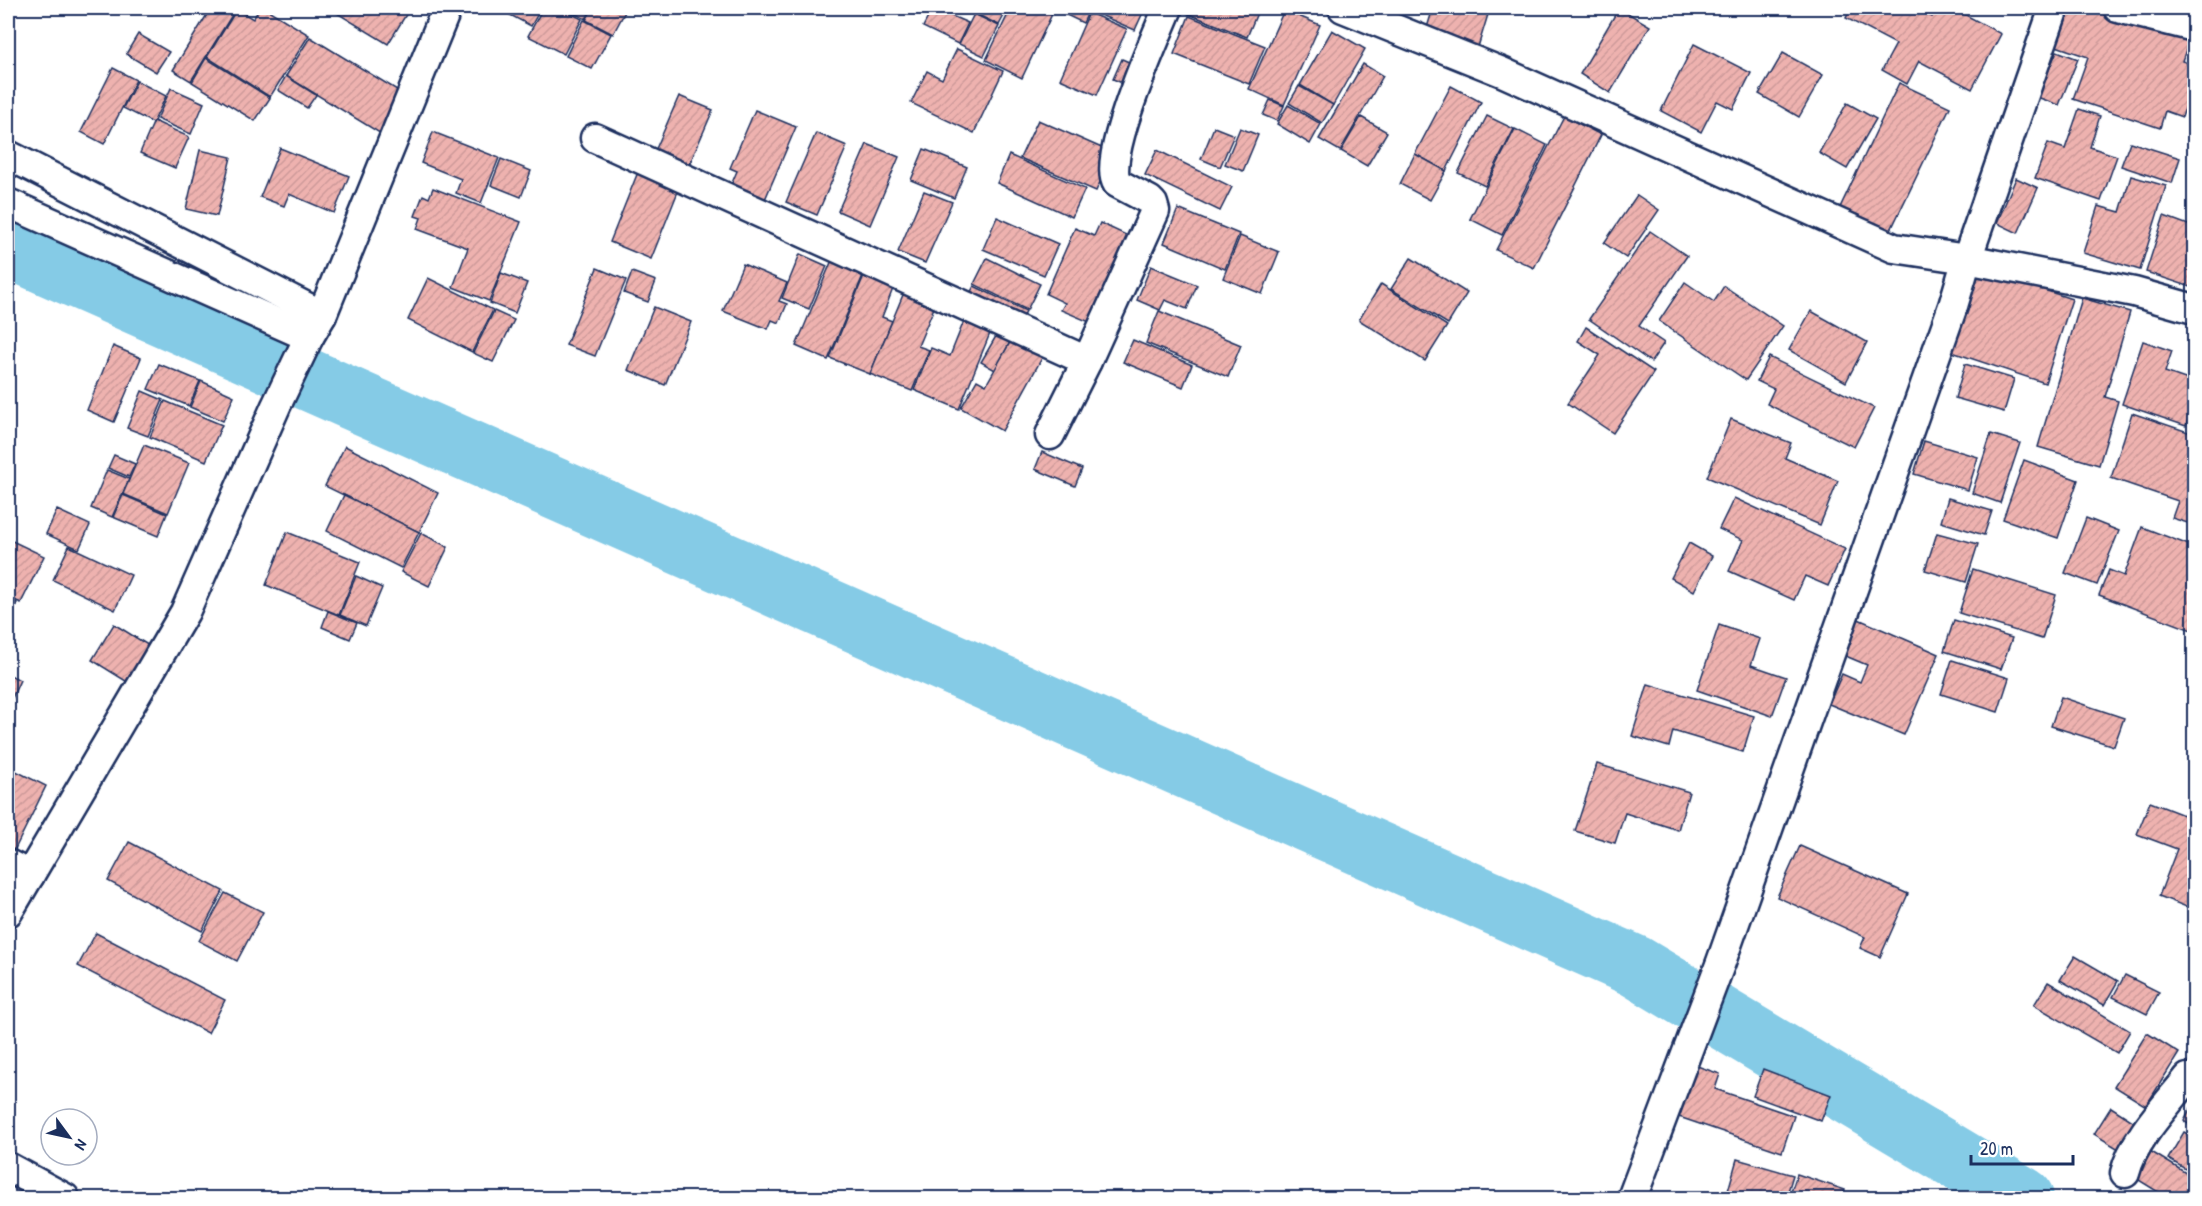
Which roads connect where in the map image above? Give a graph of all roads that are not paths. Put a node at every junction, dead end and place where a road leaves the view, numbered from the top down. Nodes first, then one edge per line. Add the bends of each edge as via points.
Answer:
1 (447, 8) edge
2 (1168, 8) edge
3 (1343, 8) edge
4 (2054, 8) edge
5 (2118, 8) edge
6 (2194, 27) edge
7 (595, 138) dead end
8 (8, 155) edge
9 (8, 203) edge
10 (1967, 259) junction
11 (2194, 309) edge
12 (310, 337) junction
13 (1087, 361) junction
14 (1050, 435) dead end
15 (19, 869) edge
16 (8, 912) edge
17 (2194, 1078) edge
18 (8, 1167) edge
19 (2125, 1173) dead end
20 (64, 1198) edge
21 (1632, 1198) edge

1 - 12 street
2 - 13 street via 1123,123 1113,170 1117,183 1149,200 1155,211
3 - 10 street via 1502,72 1894,248
4 - 10 street
5 - 6 street
7 - 13 street
8 - 12 street
9 - 12 street
10 - 11 street via 2134,292
10 - 21 street via 1689,1052
12 - 15 street via 185,612
13 - 14 street
15 - 16 street
17 - 19 street via 2188,1078 2161,1112 2128,1159
18 - 20 street

